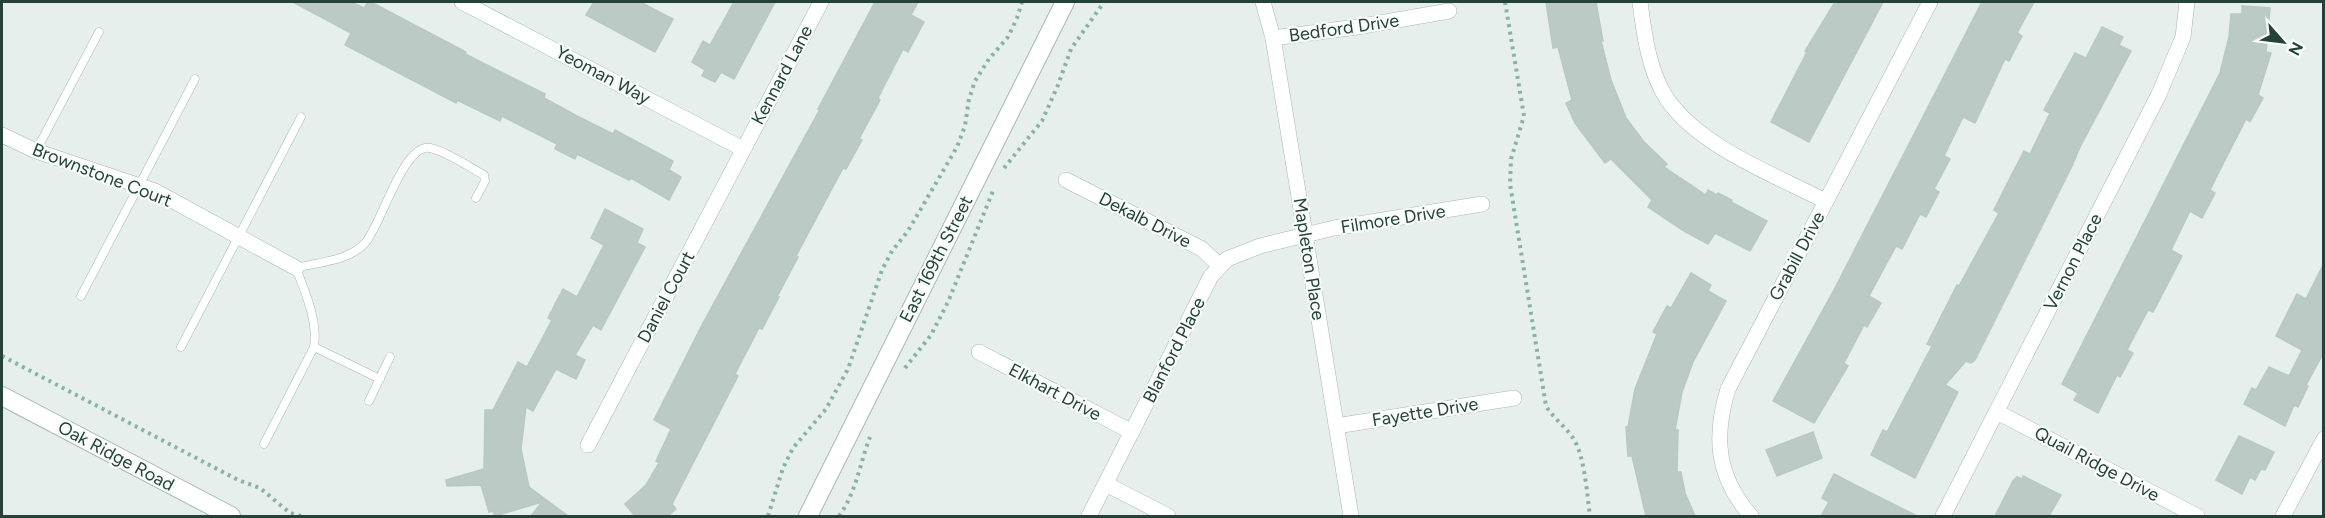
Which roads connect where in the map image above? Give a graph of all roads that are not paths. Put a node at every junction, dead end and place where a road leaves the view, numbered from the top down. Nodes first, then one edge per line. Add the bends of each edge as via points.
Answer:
1 (462, 2) edge
2 (821, 2) edge
3 (1065, 2) edge
4 (1263, 2) edge
5 (1640, 2) edge
6 (1930, 2) edge
7 (2187, 2) edge
8 (1449, 11) dead end
9 (99, 32) dead end
10 (1273, 38) junction
11 (195, 79) dead end
12 (301, 117) dead end
13 (2, 135) edge
14 (743, 149) junction
15 (36, 151) junction
16 (1066, 180) dead end
17 (139, 185) junction
18 (476, 198) dead end
19 (1826, 201) junction
20 (1482, 204) dead end
21 (1305, 235) junction
22 (238, 236) junction
23 (1220, 266) junction
24 (296, 268) junction
25 (81, 296) dead end
26 (181, 347) dead end
27 (314, 347) junction
28 (979, 352) dead end
29 (390, 357) dead end
30 (380, 379) junction
31 (2, 396) edge
32 (1514, 398) dead end
33 (369, 401) dead end
34 (1997, 412) junction
35 (1336, 426) junction
36 (1132, 432) junction
37 (2324, 439) edge
38 (264, 444) dead end
39 (588, 445) dead end
40 (1106, 484) junction
41 (231, 516) edge
42 (808, 516) edge
43 (1089, 516) edge
44 (1168, 516) edge
45 (1351, 516) edge
46 (1751, 516) edge
47 (1943, 516) edge
48 (2197, 516) edge
49 (2283, 516) edge

1 - 14 street, Yeoman Way
2 - 14 street, Kennard Lane
3 - 42 street, East 169th Street
4 - 10 street, Mapleton Place
5 - 19 street via 1655,74 1683,119 1727,150
6 - 19 street, Grabill Drive
7 - 34 street, Vernon Place via 2183,37 2175,60
8 - 10 street, Bedford Drive
9 - 15 lane
10 - 21 street, Mapleton Place
11 - 17 lane
12 - 22 lane
13 - 15 street, Brownstone Court
14 - 39 street, Daniel Court
15 - 17 street, Brownstone Court
16 - 23 street, Dekalb Drive via 1202,249
17 - 22 street, Brownstone Court
17 - 25 lane
18 - 24 lane via 484,175 433,148 423,147 415,152 398,180 366,243 351,255
19 - 46 street, Grabill Drive via 1749,346 1724,402 1719,455 1729,483
20 - 21 street, Filmore Drive
21 - 23 street, Blanford Place via 1260,246
21 - 35 street, Mapleton Place
22 - 24 street, Brownstone Court
22 - 26 lane
23 - 36 street, Blanford Place via 1211,276
24 - 27 lane via 310,308 316,335
27 - 30 lane
27 - 38 lane
28 - 36 street, Elkhart Drive
29 - 30 lane
30 - 33 lane
31 - 41 street, Oak Ridge Road
32 - 35 street, Fayette Drive
34 - 47 street, Vernon Place
34 - 48 street, Quail Ridge Drive
35 - 45 street, Mapleton Place
36 - 40 street, Blanford Place
37 - 49 street
40 - 43 street, Blanford Place
40 - 44 street

